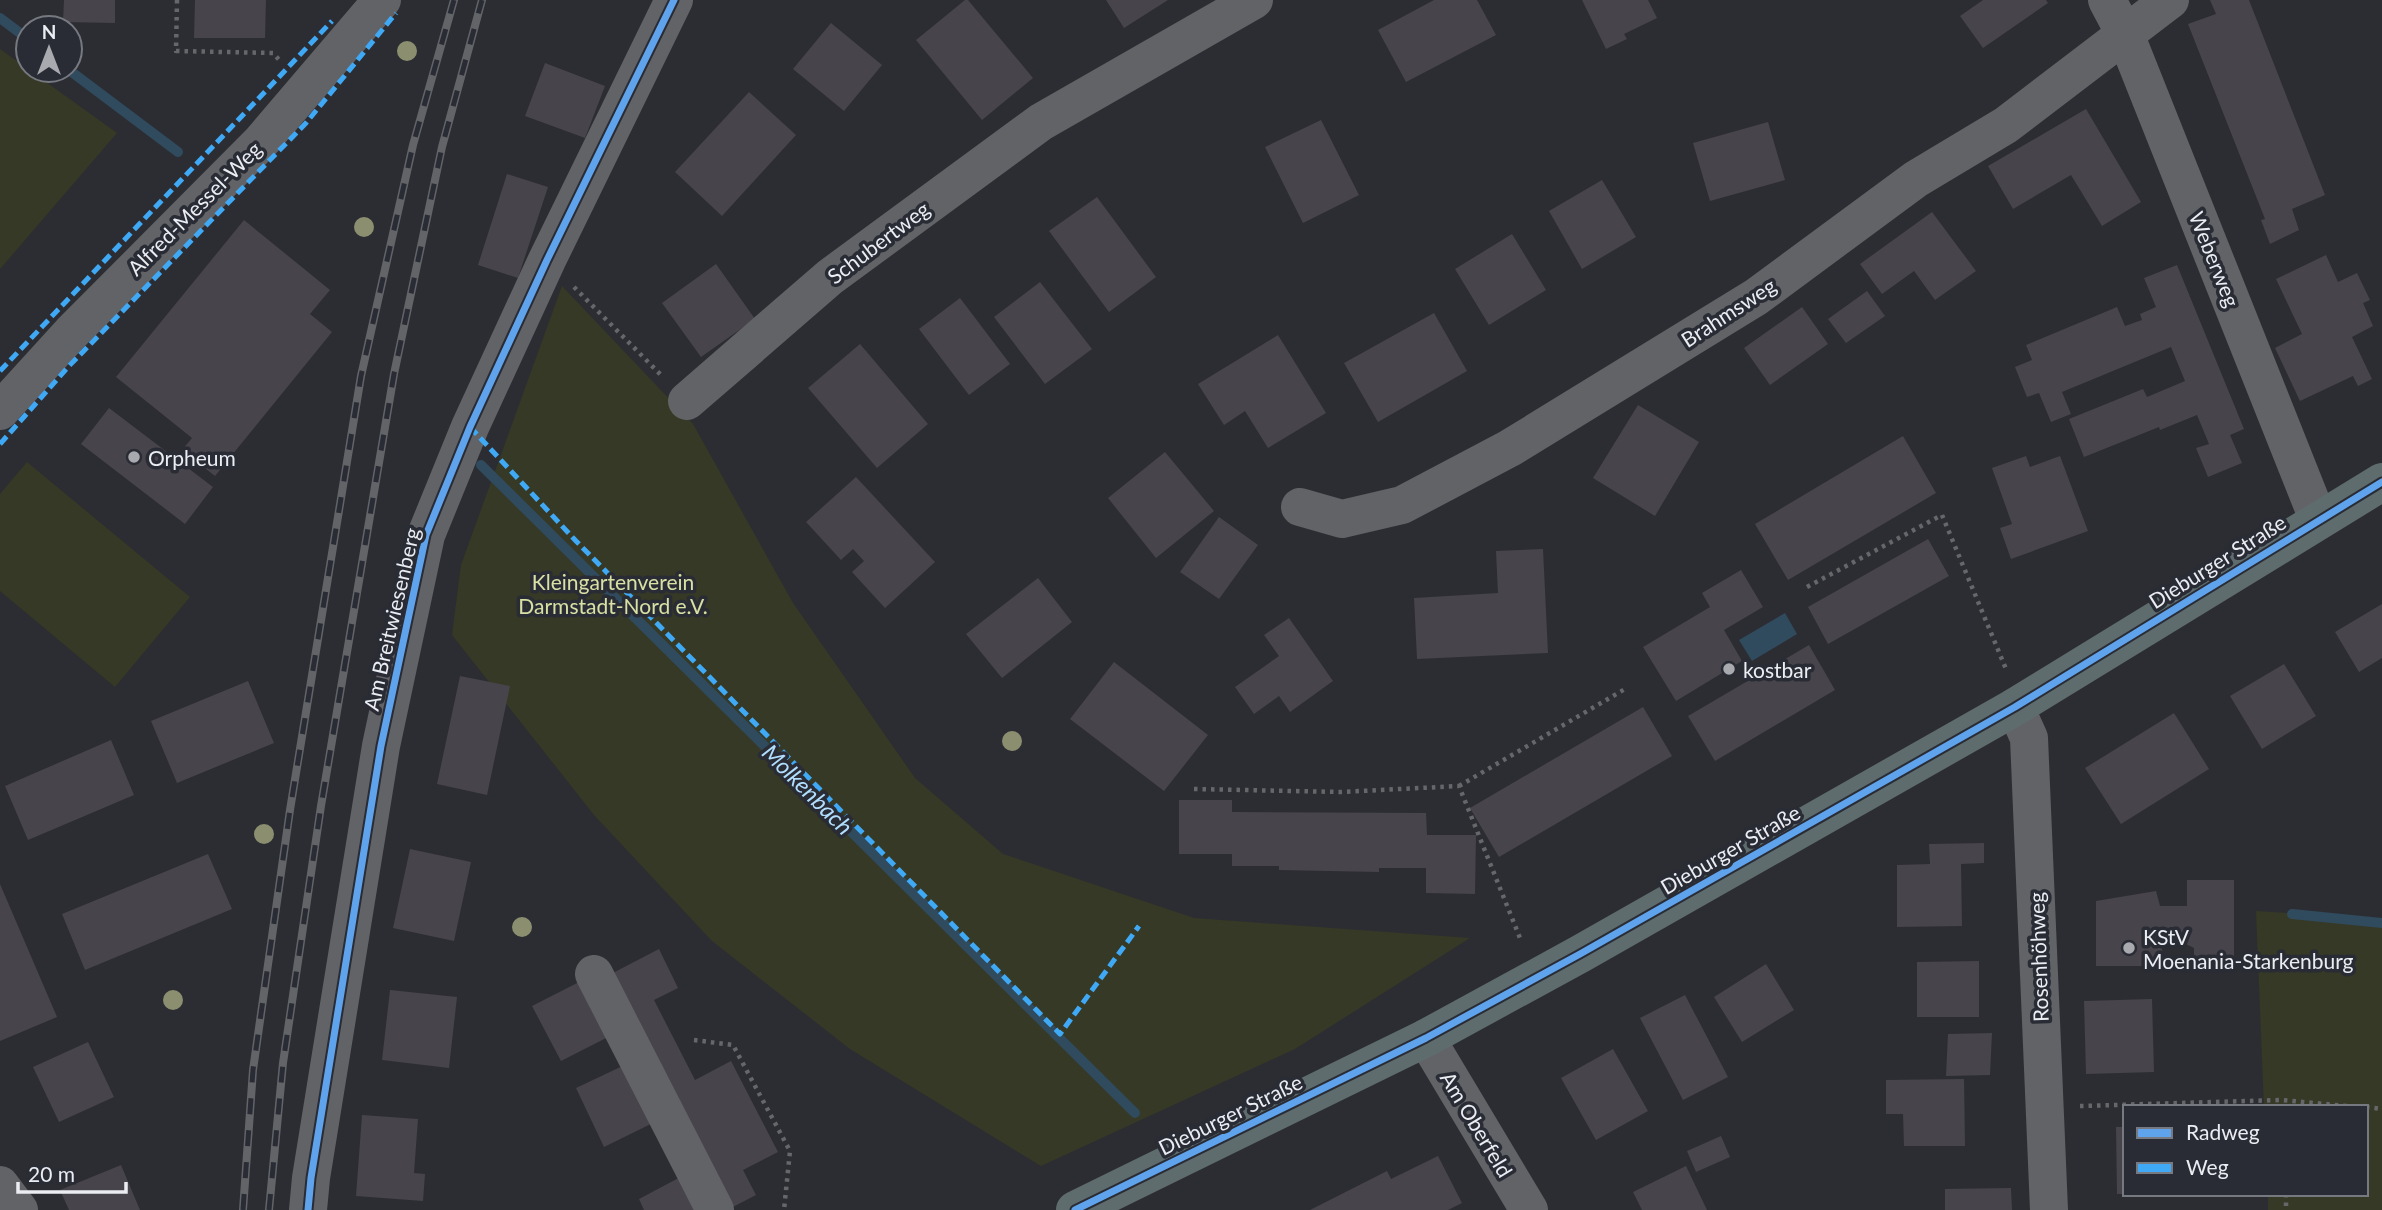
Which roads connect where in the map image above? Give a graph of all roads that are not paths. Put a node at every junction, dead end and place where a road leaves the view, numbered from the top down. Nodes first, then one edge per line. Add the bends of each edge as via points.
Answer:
1 (382, 0) edge
2 (674, 0) edge
3 (1254, 0) edge
4 (2107, 0) edge
5 (2170, 0) edge
6 (2125, 34) junction
7 (687, 401) road end
8 (0, 411) edge
9 (2382, 482) edge
10 (1300, 507) dead end
11 (2318, 519) junction
12 (2015, 707) junction
13 (594, 974) dead end
14 (1426, 1038) junction
15 (0, 1185) edge
16 (19, 1210) edge
17 (308, 1210) edge
18 (715, 1210) edge
19 (1074, 1210) edge
20 (1529, 1210) edge
21 (2049, 1210) edge

1 - 8 street, Alfred-Messel-Weg via 260,143
2 - 17 street, Am Breitwiesenberg via 547,260 426,534 381,746
3 - 7 street, Schubertweg via 1041,122 830,277
4 - 6 street, Weberweg
5 - 6 street, Brahmsweg
6 - 10 street, Brahmsweg via 2006,125 1916,179 1755,297 1510,448 1402,505 1342,519
6 - 11 street, Weberweg
9 - 11 main road, Dieburger Straße
11 - 12 main road, Dieburger Straße
12 - 14 main road, Dieburger Straße
12 - 21 street, Rosenhöhweg via 2029,738
13 - 18 street
14 - 19 main road, Dieburger Straße
14 - 20 street, Am Oberfeld
15 - 16 street

